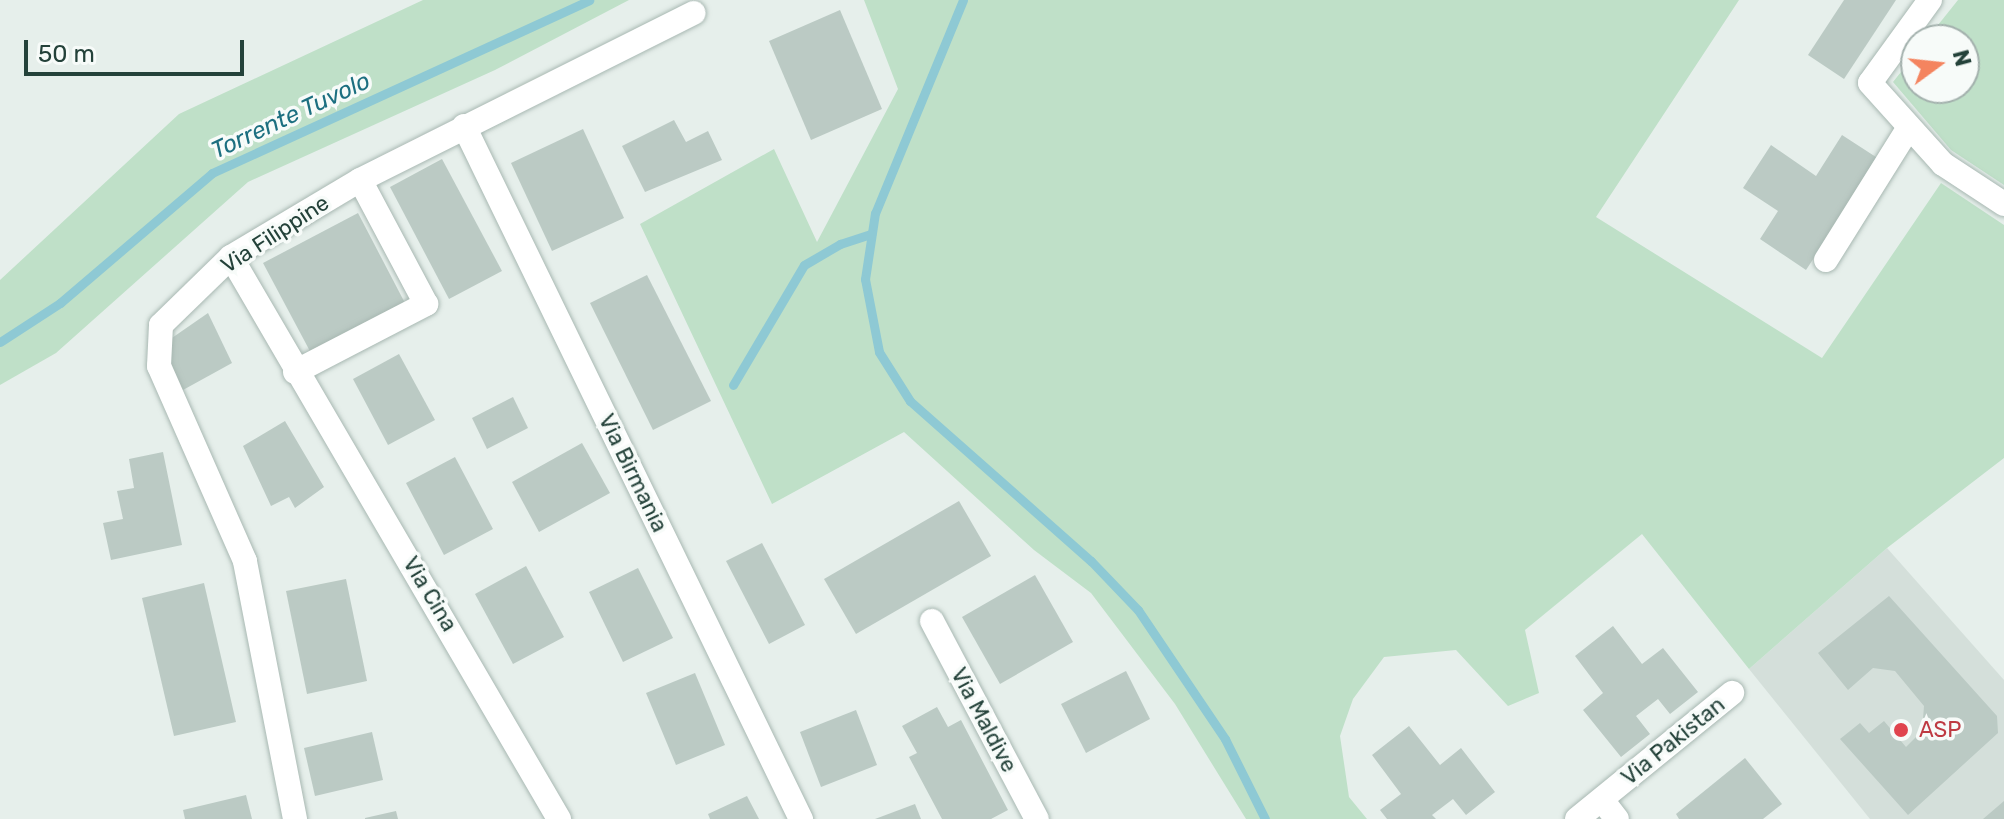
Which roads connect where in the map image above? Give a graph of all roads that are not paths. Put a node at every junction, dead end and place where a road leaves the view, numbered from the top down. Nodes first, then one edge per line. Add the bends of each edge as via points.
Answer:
1 (1930, 0) edge
2 (693, 13) dead end
3 (464, 126) junction
4 (1908, 129) junction
5 (360, 180) junction
6 (2004, 204) edge
7 (231, 257) junction
8 (1826, 260) dead end
9 (295, 372) junction
10 (932, 621) dead end
11 (1732, 693) dead end
12 (1609, 810) edge
13 (295, 819) edge
14 (559, 819) edge
15 (801, 819) edge
16 (1037, 819) edge
17 (1577, 819) edge

1 - 4 lane via 1870,83
2 - 3 lane, Via Filippine
3 - 5 lane, Via Filippine
3 - 15 lane, Via Birmania
4 - 6 lane via 1956,175
4 - 8 lane
5 - 7 lane, Via Filippine
5 - 9 lane via 426,304
7 - 9 lane, Via Cina
7 - 13 lane, Via Filippine via 168,315 155,351 245,561
9 - 14 lane, Via Cina via 502,714
10 - 16 lane, Via Maldive
11 - 12 lane, Via Pakistan
12 - 17 lane, Via Pakistan

